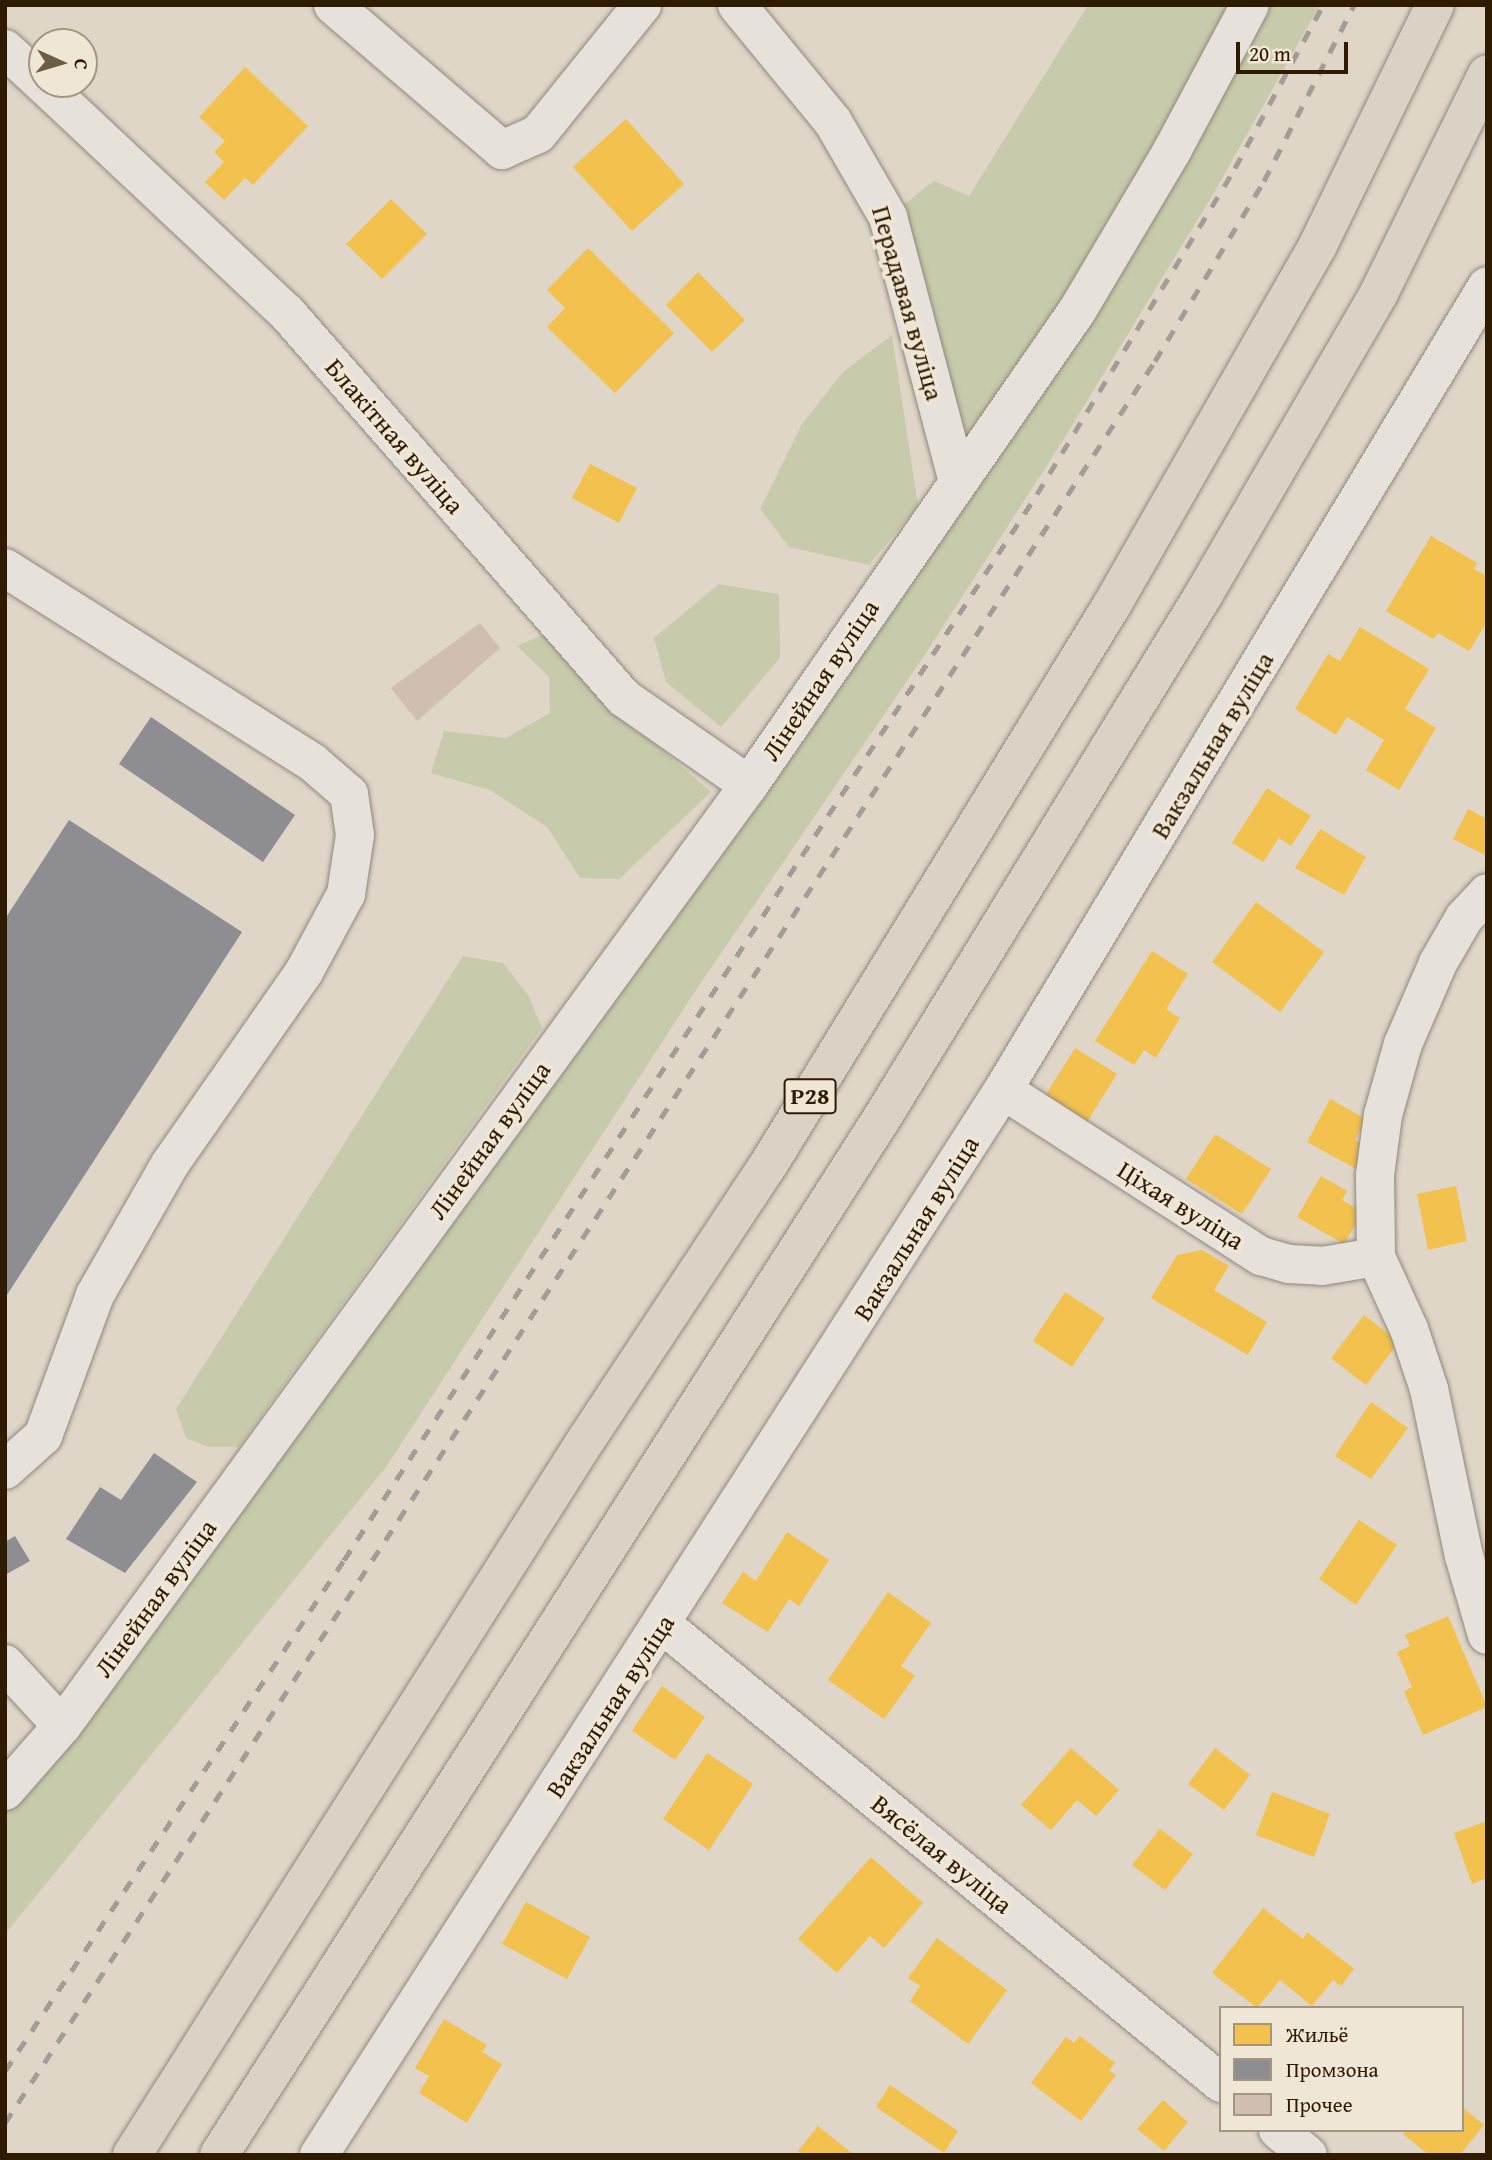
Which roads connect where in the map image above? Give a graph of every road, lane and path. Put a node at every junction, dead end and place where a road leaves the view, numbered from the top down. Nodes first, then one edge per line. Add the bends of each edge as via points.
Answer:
1 (333, 5) edge
2 (642, 5) edge
3 (737, 5) edge
4 (1250, 5) edge
5 (1435, 5) edge
6 (5, 49) edge
7 (28, 71) edge
8 (1487, 74) edge
9 (57, 98) edge
10 (1487, 286) edge
11 (957, 478) junction
12 (5, 568) edge
13 (748, 785) junction
14 (1487, 893) edge
15 (1003, 1090) junction
16 (1376, 1256) junction
17 (5, 1471) edge
18 (663, 1625) junction
19 (1487, 1635) edge
20 (5, 1664) edge
21 (61, 1726) junction
22 (5, 1791) edge
23 (1219, 2081) edge
24 (1280, 2132) edge
25 (132, 2155) edge
26 (219, 2155) edge
27 (319, 2155) edge
28 (1308, 2155) edge

1 - 2 street via 502,150 538,134
3 - 11 street, Перадавая вуліца via 833,122 888,217
4 - 11 street, Лінейная вуліца via 1173,149 1077,311
5 - 25 highway, Р28 via 1318,245 1112,605 767,1167 571,1463
6 - 7 street, Блакітная вуліца
8 - 26 highway, Р28 via 1379,293 1204,594 882,1118
9 - 13 street, Блакітная вуліца via 287,313 624,698
10 - 15 street, Вакзальная вуліца
11 - 13 street, Лінейная вуліца
12 - 17 street via 312,762 349,794 355,835 346,894 304,972 170,1164 95,1295 43,1436
13 - 21 street, Лінейная вуліца
14 - 16 street via 1464,918 1444,951 1403,1044 1381,1127 1375,1175
15 - 16 street, Ціхая вуліца via 1261,1256 1322,1266
15 - 18 street, Вакзальная вуліца
16 - 19 street via 1409,1329 1429,1389 1464,1556
18 - 23 street, Вясёлая вуліца
18 - 27 street, Вакзальная вуліца
20 - 21 street
21 - 22 street, Лінейная вуліца
24 - 28 street

